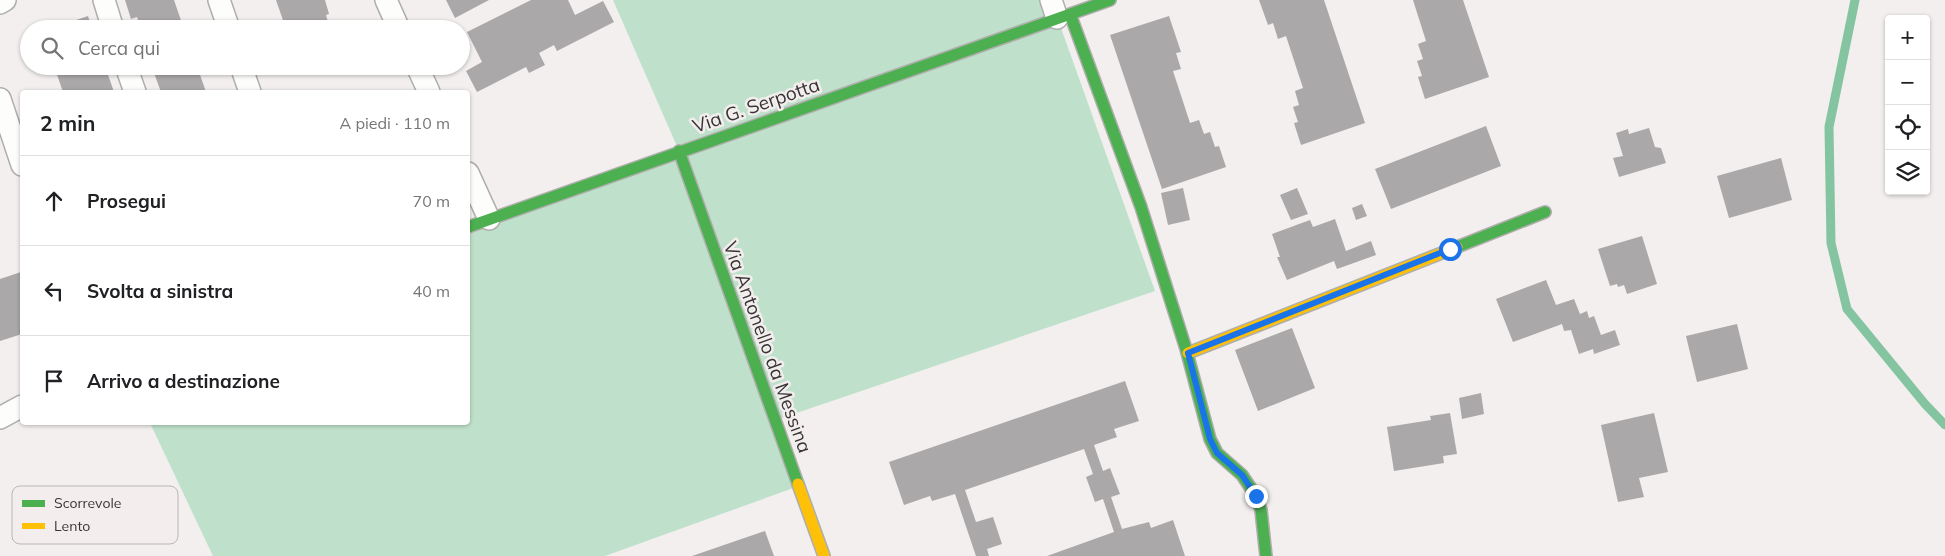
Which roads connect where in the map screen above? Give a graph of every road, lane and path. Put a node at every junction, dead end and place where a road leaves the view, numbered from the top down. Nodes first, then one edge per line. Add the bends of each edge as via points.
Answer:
1 (5, 0) edge
2 (104, 0) edge
3 (219, 0) edge
4 (386, 0) edge
5 (1110, 0) edge
6 (0, 2) edge
7 (1059, 11) edge
8 (110, 20) edge
9 (226, 20) edge
10 (395, 20) edge
11 (129, 75) edge
12 (244, 75) edge
13 (421, 75) edge
14 (134, 90) edge
15 (249, 90) edge
16 (428, 90) edge
17 (0, 99) edge
18 (679, 151) junction
19 (20, 159) edge
20 (470, 177) edge
21 (1545, 212) dead end
22 (489, 219) junction
23 (470, 226) edge
24 (1188, 353) junction
25 (20, 407) edge
26 (0, 418) edge
27 (824, 556) edge
28 (1266, 556) edge

1 - 6 street
2 - 8 street
3 - 9 street
4 - 10 street
5 - 7 street, Via G. Serpotta
7 - 18 street, Via G. Serpotta
7 - 24 street via 1141,207
11 - 14 street
12 - 15 street
13 - 16 street
17 - 19 street
18 - 22 street, Via G. Serpotta
18 - 27 street, Via Antonello da Messina
20 - 22 street
21 - 24 street
22 - 23 street, Via G. Serpotta
24 - 28 street via 1210,439 1217,453 1242,475 1256,496 1261,510
25 - 26 street

